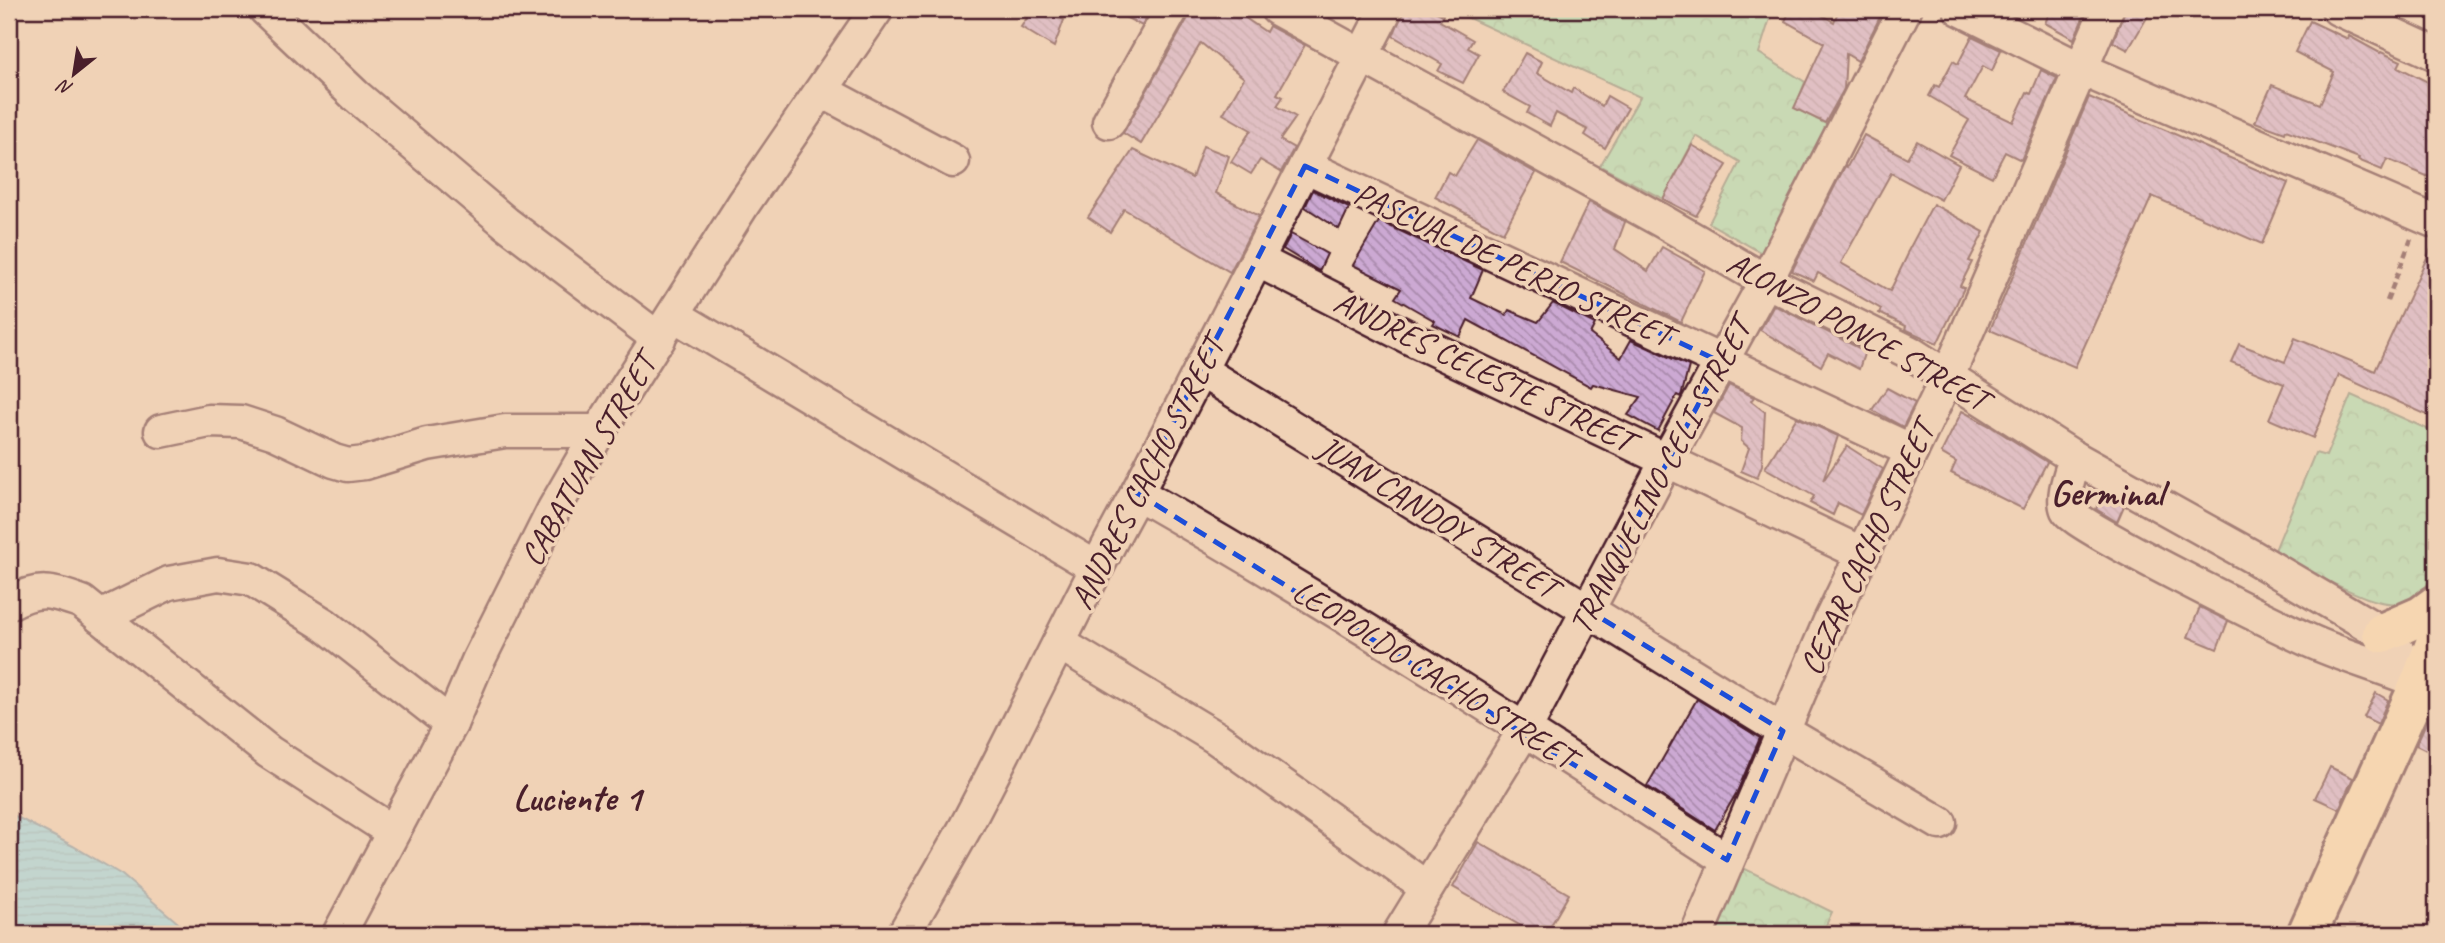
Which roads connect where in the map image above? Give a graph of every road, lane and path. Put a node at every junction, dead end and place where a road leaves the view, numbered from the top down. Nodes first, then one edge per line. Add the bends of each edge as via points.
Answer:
1 (265, 9) edge
2 (877, 9) edge
3 (1172, 9) edge
4 (1277, 9) edge
5 (1386, 9) edge
6 (1905, 9) edge
7 (1960, 9) edge
8 (2107, 9) edge
9 (2338, 9) edge
10 (2436, 54) edge
11 (1361, 57) junction
12 (2081, 69) junction
13 (822, 91) junction
14 (1110, 122) dead end
15 (953, 161) dead end
16 (1305, 166) junction
17 (2428, 219) edge
18 (1257, 260) junction
19 (1766, 281) junction
20 (2386, 301) dead end
21 (666, 327) junction
22 (1721, 362) junction
23 (1200, 370) junction
24 (1948, 376) junction
25 (161, 431) dead end
26 (600, 431) junction
27 (1912, 451) junction
28 (2075, 458) junction
29 (1667, 460) junction
30 (1137, 493) junction
31 (1863, 554) junction
32 (1095, 567) junction
33 (2326, 600) junction
34 (9, 603) edge
35 (2436, 605) edge
36 (1588, 610) junction
37 (100, 617) junction
38 (2382, 633) junction
39 (2309, 640) junction
40 (2436, 641) edge
41 (1059, 643) junction
42 (2426, 684) edge
43 (451, 724) junction
44 (1525, 729) junction
45 (1783, 731) junction
46 (1940, 823) dead end
47 (393, 832) junction
48 (1727, 860) junction
49 (1427, 888) junction
50 (339, 934) edge
51 (904, 934) edge
52 (1399, 934) edge
53 (1697, 934) edge
54 (2307, 934) edge

1 - 21 street via 355,95 506,223
2 - 13 street, CABATUAN STREET
3 - 14 street
4 - 11 street, ALONZO PONCE STREET
5 - 11 street, ANDRES CACHO STREET
6 - 19 street, TRANQUELINO CELI STREET
7 - 12 street
8 - 12 street, CEZAR CACHO STREET
9 - 10 street
11 - 16 street, ANDRES CACHO STREET
11 - 19 street, ALONZO PONCE STREET
12 - 17 street
12 - 24 street, CEZAR CACHO STREET
13 - 15 street
13 - 21 street, CABATUAN STREET
16 - 18 street, ANDRES CACHO STREET
16 - 22 street, PASCUAL DE PERIO STREET
17 - 20 path
18 - 23 street, ANDRES CACHO STREET
18 - 29 street, ANDRES CELESTE STREET
19 - 22 street, TRANQUELINO CELI STREET
19 - 24 street, ALONZO PONCE STREET
21 - 26 street, CABATUAN STREET
21 - 32 street
22 - 27 street, PASCUAL DE PERIO STREET
22 - 29 street, TRANQUELINO CELI STREET
23 - 30 street, ANDRES CACHO STREET
23 - 36 street, JUAN CANDOY STREET
24 - 27 street, CEZAR CACHO STREET
24 - 28 street, ALONZO PONCE STREET
25 - 26 street via 209,421 241,422 348,465 506,430
26 - 43 street, CABATUAN STREET via 554,509
27 - 31 street, CEZAR CACHO STREET
28 - 33 street, ALONZO PONCE STREET
28 - 39 street via 2066,496 2067,510 2074,519
29 - 31 street, ANDRES CELESTE STREET
29 - 36 street, TRANQUELINO CELI STREET
30 - 32 street, ANDRES CACHO STREET
30 - 44 street, LEOPOLDO CACHO STREET
31 - 45 street, CEZAR CACHO STREET
32 - 41 street, ANDRES CACHO STREET
33 - 38 street, ALONZO PONCE STREET
33 - 39 street
34 - 37 street via 26,593 51,591 82,601
35 - 38 main road
36 - 44 street, TRANQUELINO CELI STREET
36 - 45 street, JUAN CANDOY STREET
37 - 43 street via 169,583 218,574 251,579 325,625
37 - 47 street via 269,752
38 - 42 street, ALONZO PONCE STREET
39 - 42 street
40 - 42 main road
41 - 49 street via 1215,737
41 - 51 street, ANDRES CACHO STREET via 964,829
42 - 54 main road
43 - 47 street, CABATUAN STREET
44 - 48 street, LEOPOLDO CACHO STREET
44 - 49 street, TRANQUELINO CELI STREET
45 - 46 street, JUAN CANDOY STREET
45 - 48 street, CEZAR CACHO STREET
47 - 50 street, CABATUAN STREET
48 - 53 street, CEZAR CACHO STREET
49 - 52 street, TRANQUELINO CELI STREET

